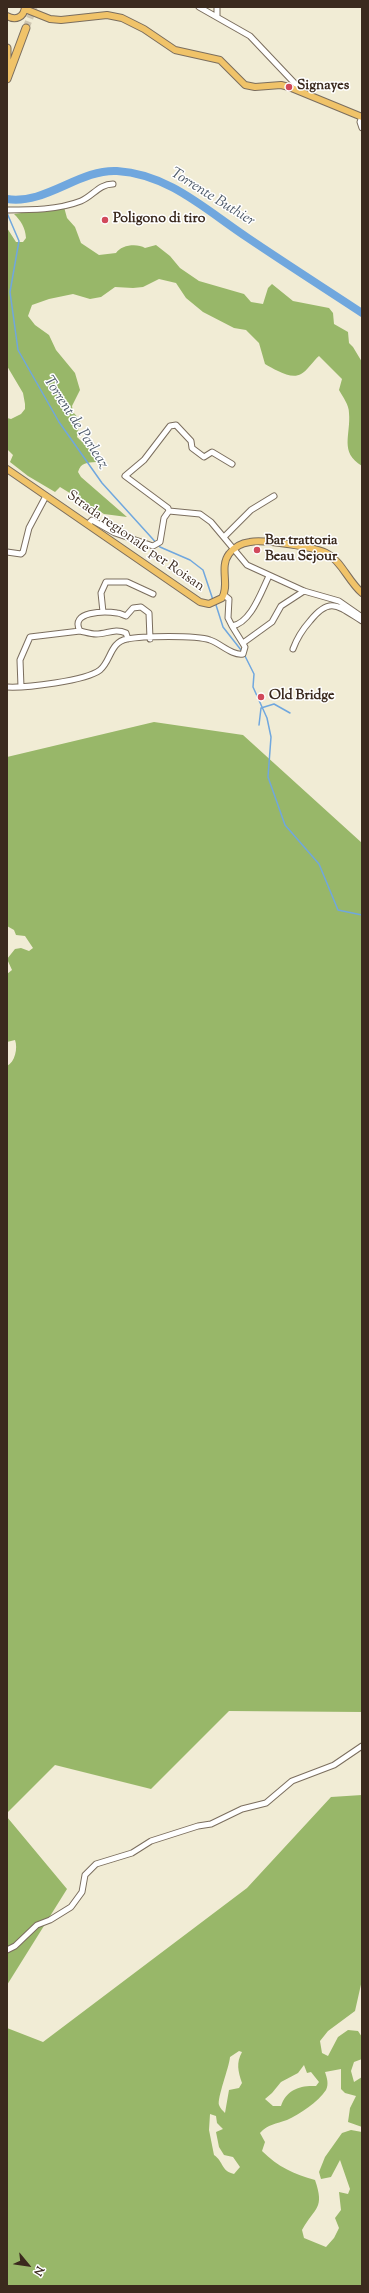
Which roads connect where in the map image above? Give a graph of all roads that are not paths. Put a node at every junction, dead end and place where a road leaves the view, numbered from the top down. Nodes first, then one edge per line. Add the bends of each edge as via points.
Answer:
1 (199, 7) edge
2 (217, 7) edge
3 (25, 8) edge
4 (217, 15) junction
5 (7, 16) edge
6 (21, 16) junction
7 (41, 16) junction
8 (26, 28) tunnel mouth
9 (7, 48) edge
10 (7, 63) edge
11 (7, 79) edge
12 (302, 91) junction
13 (362, 117) edge
14 (362, 128) edge
15 (113, 184) dead end
16 (7, 210) edge
17 (232, 464) dead end
18 (7, 469) edge
19 (46, 496) junction
20 (274, 496) dead end
21 (169, 511) junction
22 (88, 524) junction
23 (224, 537) junction
24 (234, 548) junction
25 (7, 552) edge
26 (269, 576) junction
27 (304, 591) junction
28 (362, 593) edge
29 (153, 594) dead end
30 (224, 595) junction
31 (104, 612) junction
32 (362, 617) edge
33 (362, 621) edge
34 (232, 626) junction
35 (80, 631) junction
36 (128, 639) junction
37 (150, 639) junction
38 (243, 643) junction
39 (293, 649) dead end
40 (7, 687) edge
41 (18, 687) junction
42 (362, 1746) edge
43 (7, 1950) edge

1 - 4 street
2 - 4 street
3 - 6 main road
3 - 7 main road
4 - 12 street via 250,36
5 - 6 main road via 13,19
6 - 7 main road
7 - 12 main road via 61,20 107,14 122,18 175,50 220,60 245,85 281,85
8 - 11 highway
9 - 10 highway
12 - 13 main road
13 - 14 street
15 - 16 street via 106,184 81,201 49,208
17 - 21 street via 212,452 204,457 192,448 192,441 176,425 170,426 144,460 125,476
18 - 19 main road, Strada regionale per Roisan
19 - 22 main road, Strada regionale per Roisan
19 - 25 street via 29,528 23,552
20 - 23 street via 251,510
21 - 22 street via 164,518 158,544 115,533 92,520
21 - 23 street via 200,514
22 - 30 main road, Strada regionale per Roisan via 200,602 214,603
23 - 24 street
24 - 26 street via 248,565
24 - 28 main road via 247,542 258,541 323,551 334,558 353,585
24 - 30 main road, Strada regionale per Roisan via 225,561
26 - 27 street
26 - 34 street via 247,616
27 - 32 street via 340,600
27 - 38 street via 281,606 272,622
29 - 31 street via 127,582 106,582 101,593
30 - 34 street via 229,599 228,618
31 - 35 street via 83,615 77,625
31 - 37 street via 126,616 133,608 141,607 149,613
33 - 39 street via 334,606 325,606 317,611 302,629
34 - 38 street
35 - 36 street via 96,634 119,631 126,633
35 - 41 street via 30,637 22,650
36 - 37 street
36 - 41 street via 116,644 103,666 95,673 75,679
37 - 38 street via 202,638 240,654 246,650
40 - 41 street
42 - 43 street via 334,1765 292,1781 266,1803 242,1809 211,1824 151,1841 132,1853 96,1864 85,1875 82,1892 72,1907 37,1925 15,1946

